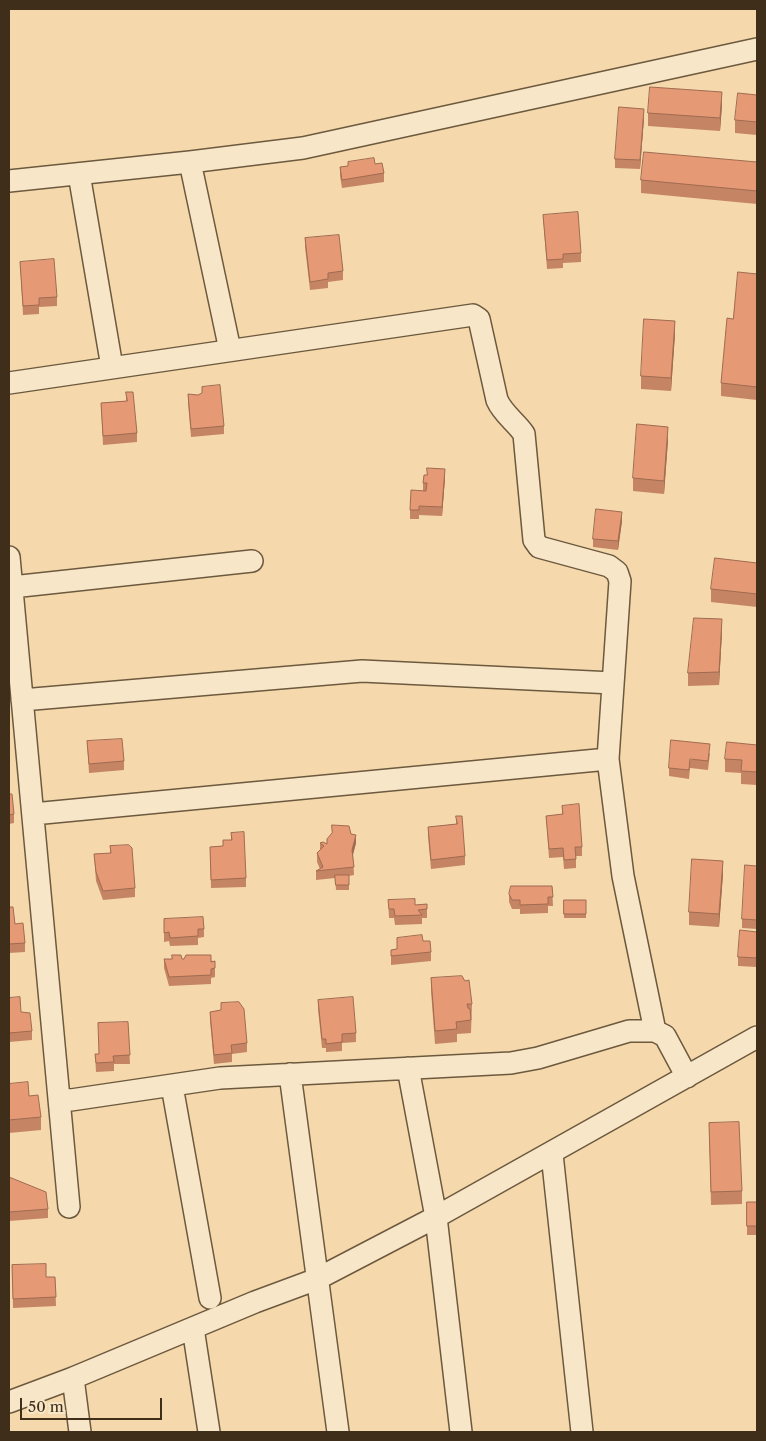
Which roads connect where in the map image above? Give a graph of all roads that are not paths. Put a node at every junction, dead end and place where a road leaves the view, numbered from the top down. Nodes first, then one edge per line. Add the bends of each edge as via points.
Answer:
1 (757, 49) edge
2 (190, 162) junction
3 (79, 174) junction
4 (9, 181) edge
5 (230, 350) junction
6 (112, 367) junction
7 (9, 383) edge
8 (9, 557) edge
9 (252, 562) dead end
10 (12, 587) junction
11 (613, 683) junction
12 (22, 700) junction
13 (608, 759) junction
14 (33, 814) junction
15 (655, 1031) junction
16 (757, 1037) edge
17 (408, 1068) junction
18 (290, 1074) junction
19 (687, 1077) junction
20 (172, 1086) junction
21 (59, 1098) junction
22 (552, 1154) junction
23 (69, 1208) dead end
24 (436, 1217) junction
25 (317, 1279) junction
26 (210, 1298) dead end
27 (193, 1328) junction
28 (73, 1378) junction
29 (9, 1402) edge
30 (80, 1432) edge
31 (209, 1432) edge
32 (338, 1432) edge
33 (461, 1432) edge
34 (582, 1432) edge

1 - 2 street via 303,148
2 - 3 street
2 - 5 street
3 - 4 street
3 - 6 street
5 - 6 street
5 - 11 street via 473,315 479,319 497,400 524,434 534,540 538,547 609,566 617,572 620,581
6 - 7 street
8 - 10 street
9 - 10 street
10 - 12 street
11 - 12 street via 362,671
11 - 13 street
12 - 14 street
13 - 14 street
13 - 15 street via 624,876
14 - 21 street
15 - 17 street via 629,1032 512,1063
15 - 19 street via 665,1036
16 - 19 street
17 - 18 street
17 - 24 street
18 - 20 street via 220,1078
18 - 25 street
19 - 22 street
20 - 21 street via 71,1100
20 - 26 street
21 - 23 street
22 - 24 street
22 - 34 street
24 - 25 street
24 - 33 street
25 - 27 street
25 - 32 street
27 - 28 street
27 - 31 street
28 - 29 street
28 - 30 street

